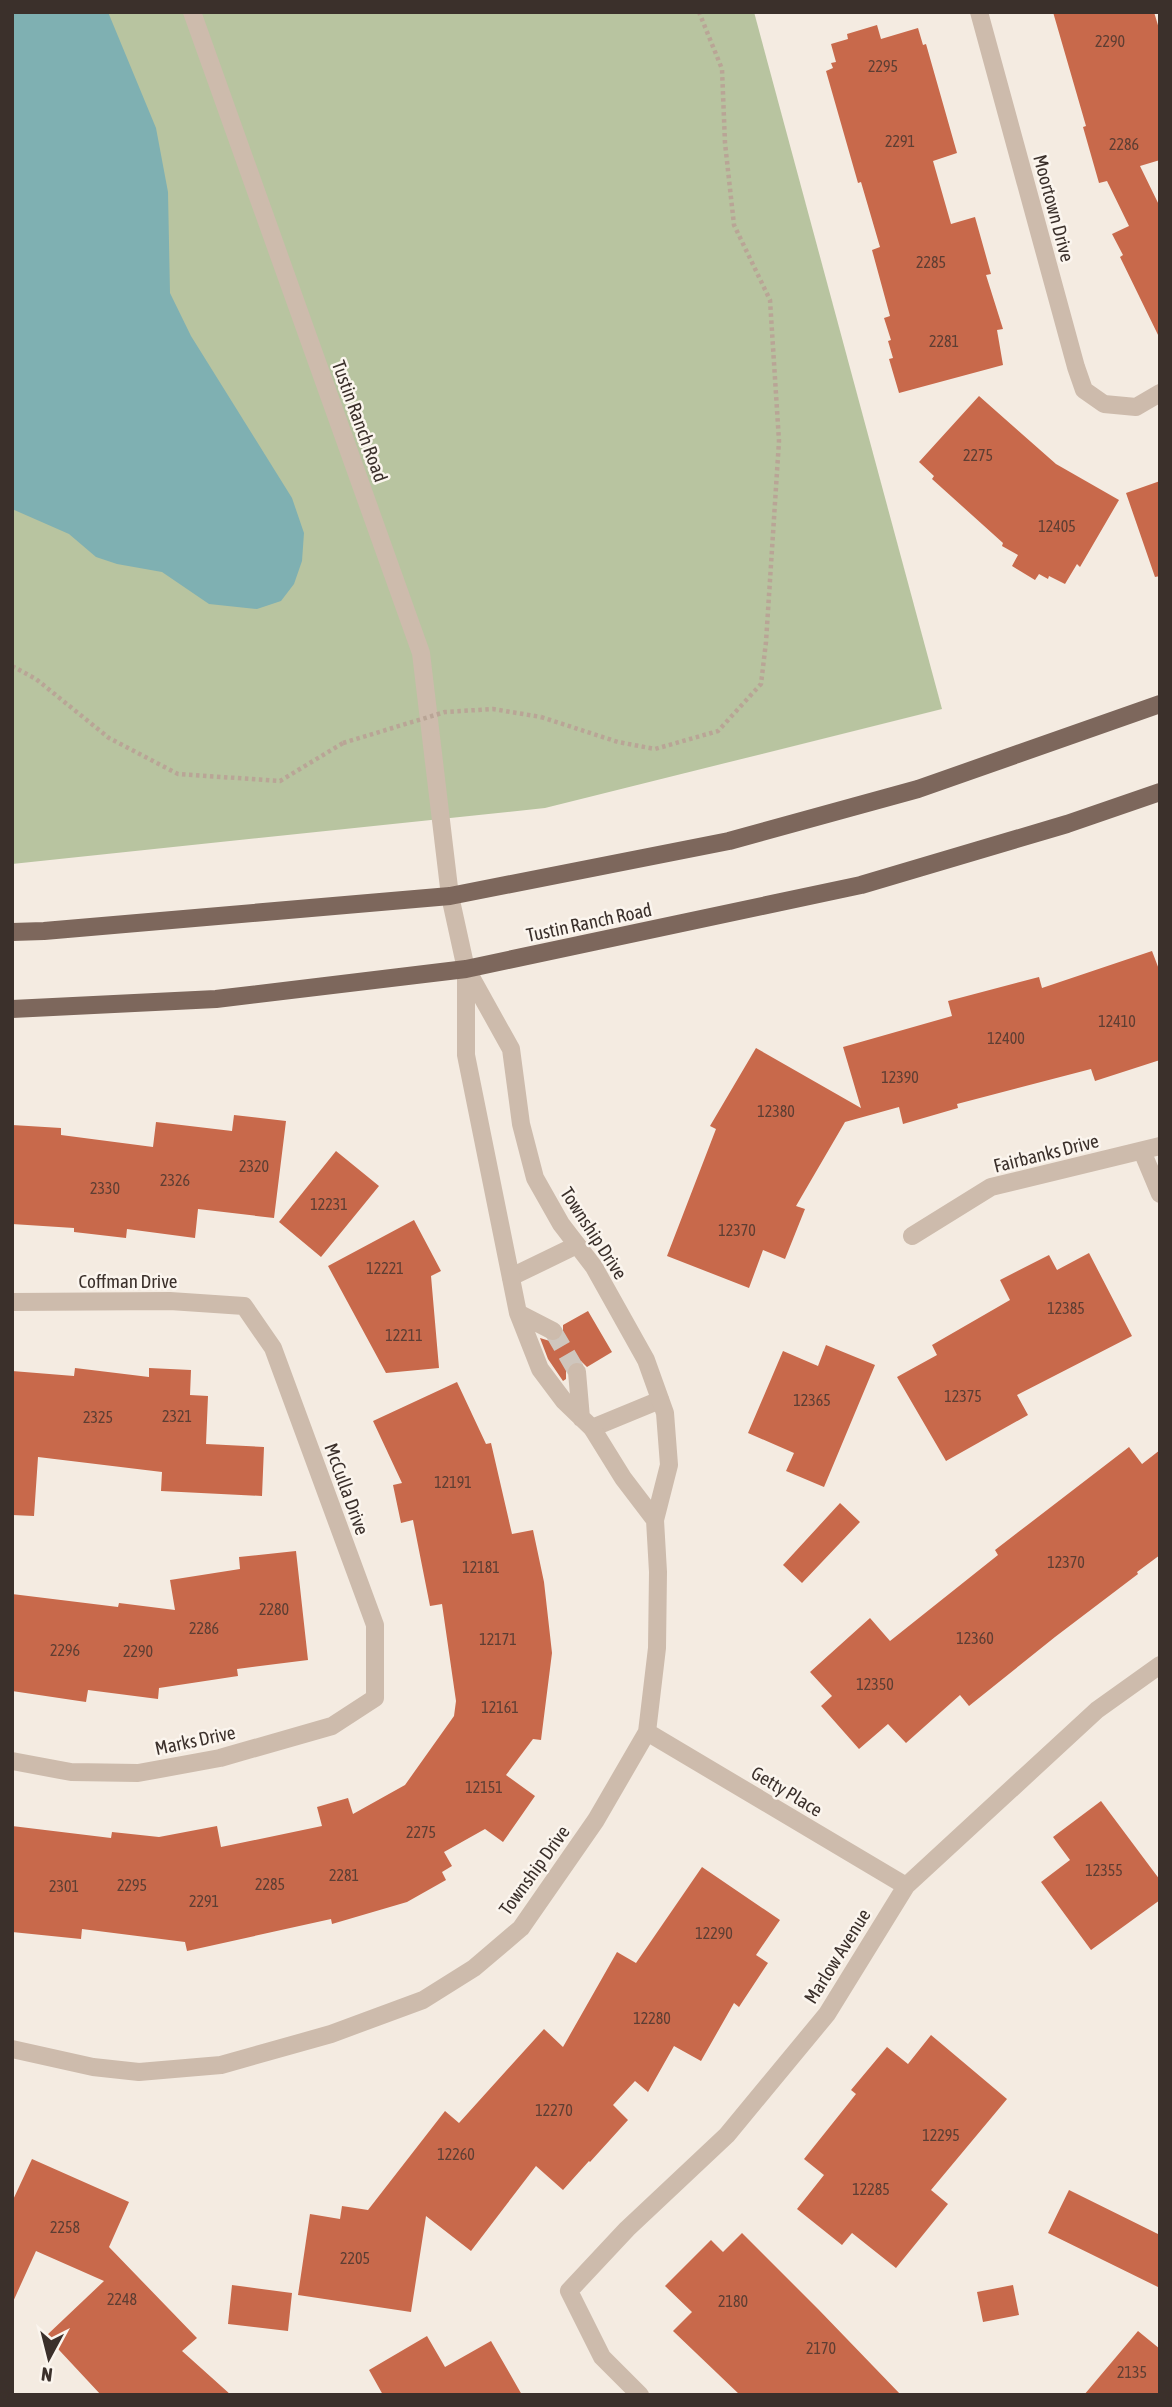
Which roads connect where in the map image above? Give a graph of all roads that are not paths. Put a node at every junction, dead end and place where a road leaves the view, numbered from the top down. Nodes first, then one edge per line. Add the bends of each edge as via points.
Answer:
1 (192, 12) edge
2 (979, 12) edge
3 (1160, 393) edge
4 (1160, 704) edge
5 (1160, 792) edge
6 (450, 896) junction
7 (12, 932) edge
8 (466, 969) junction
9 (12, 1009) edge
10 (1160, 1146) edge
11 (1142, 1152) junction
12 (1160, 1194) edge
13 (912, 1236) dead end
14 (577, 1245) junction
15 (511, 1277) junction
16 (12, 1302) edge
17 (244, 1306) joint
18 (518, 1313) junction
19 (553, 1331) tunnel mouth
20 (577, 1372) tunnel mouth
21 (660, 1400) junction
22 (586, 1423) junction
23 (654, 1520) junction
24 (1160, 1665) edge
25 (375, 1698) joint
26 (647, 1732) junction
27 (12, 1761) edge
28 (906, 1886) junction
29 (12, 2049) edge
30 (640, 2395) edge

1 - 6 street, Tustin Ranch Road via 421,653
2 - 3 street, Moortown Drive via 1084,390 1104,404 1136,407
4 - 6 main road via 918,789 729,841
5 - 8 main road, Tustin Ranch Road via 861,885
6 - 7 main road
6 - 8 street, Township Drive
8 - 9 main road, Tustin Ranch Road via 216,999
8 - 14 street, Township Drive via 511,1049 521,1124 535,1178
8 - 15 street, Township Drive via 466,1055
10 - 11 street, Fairbanks Drive
11 - 12 street
11 - 13 street, Fairbanks Drive via 991,1187
14 - 15 street
14 - 21 street, Township Drive via 646,1360
15 - 18 street, Township Drive
16 - 17 street, Coffman Drive via 170,1301
17 - 25 street, McCulla Drive via 273,1348 375,1625
18 - 19 street
18 - 22 street, Township Drive via 540,1369
20 - 22 street, Township Drive
21 - 22 street
21 - 23 street, Township Drive via 669,1465
22 - 23 street, Township Drive
23 - 26 street, Township Drive via 657,1648
24 - 28 street, Marlow Avenue via 1097,1710
25 - 27 street, Marks Drive via 332,1726 220,1758 138,1773 71,1772
26 - 28 street, Getty Place
26 - 29 street, Township Drive via 596,1820 521,1928 474,1968 424,2000 331,2034 221,2065 139,2071 93,2067
28 - 30 street, Marlow Avenue via 827,2014 727,2135 569,2291 601,2357

